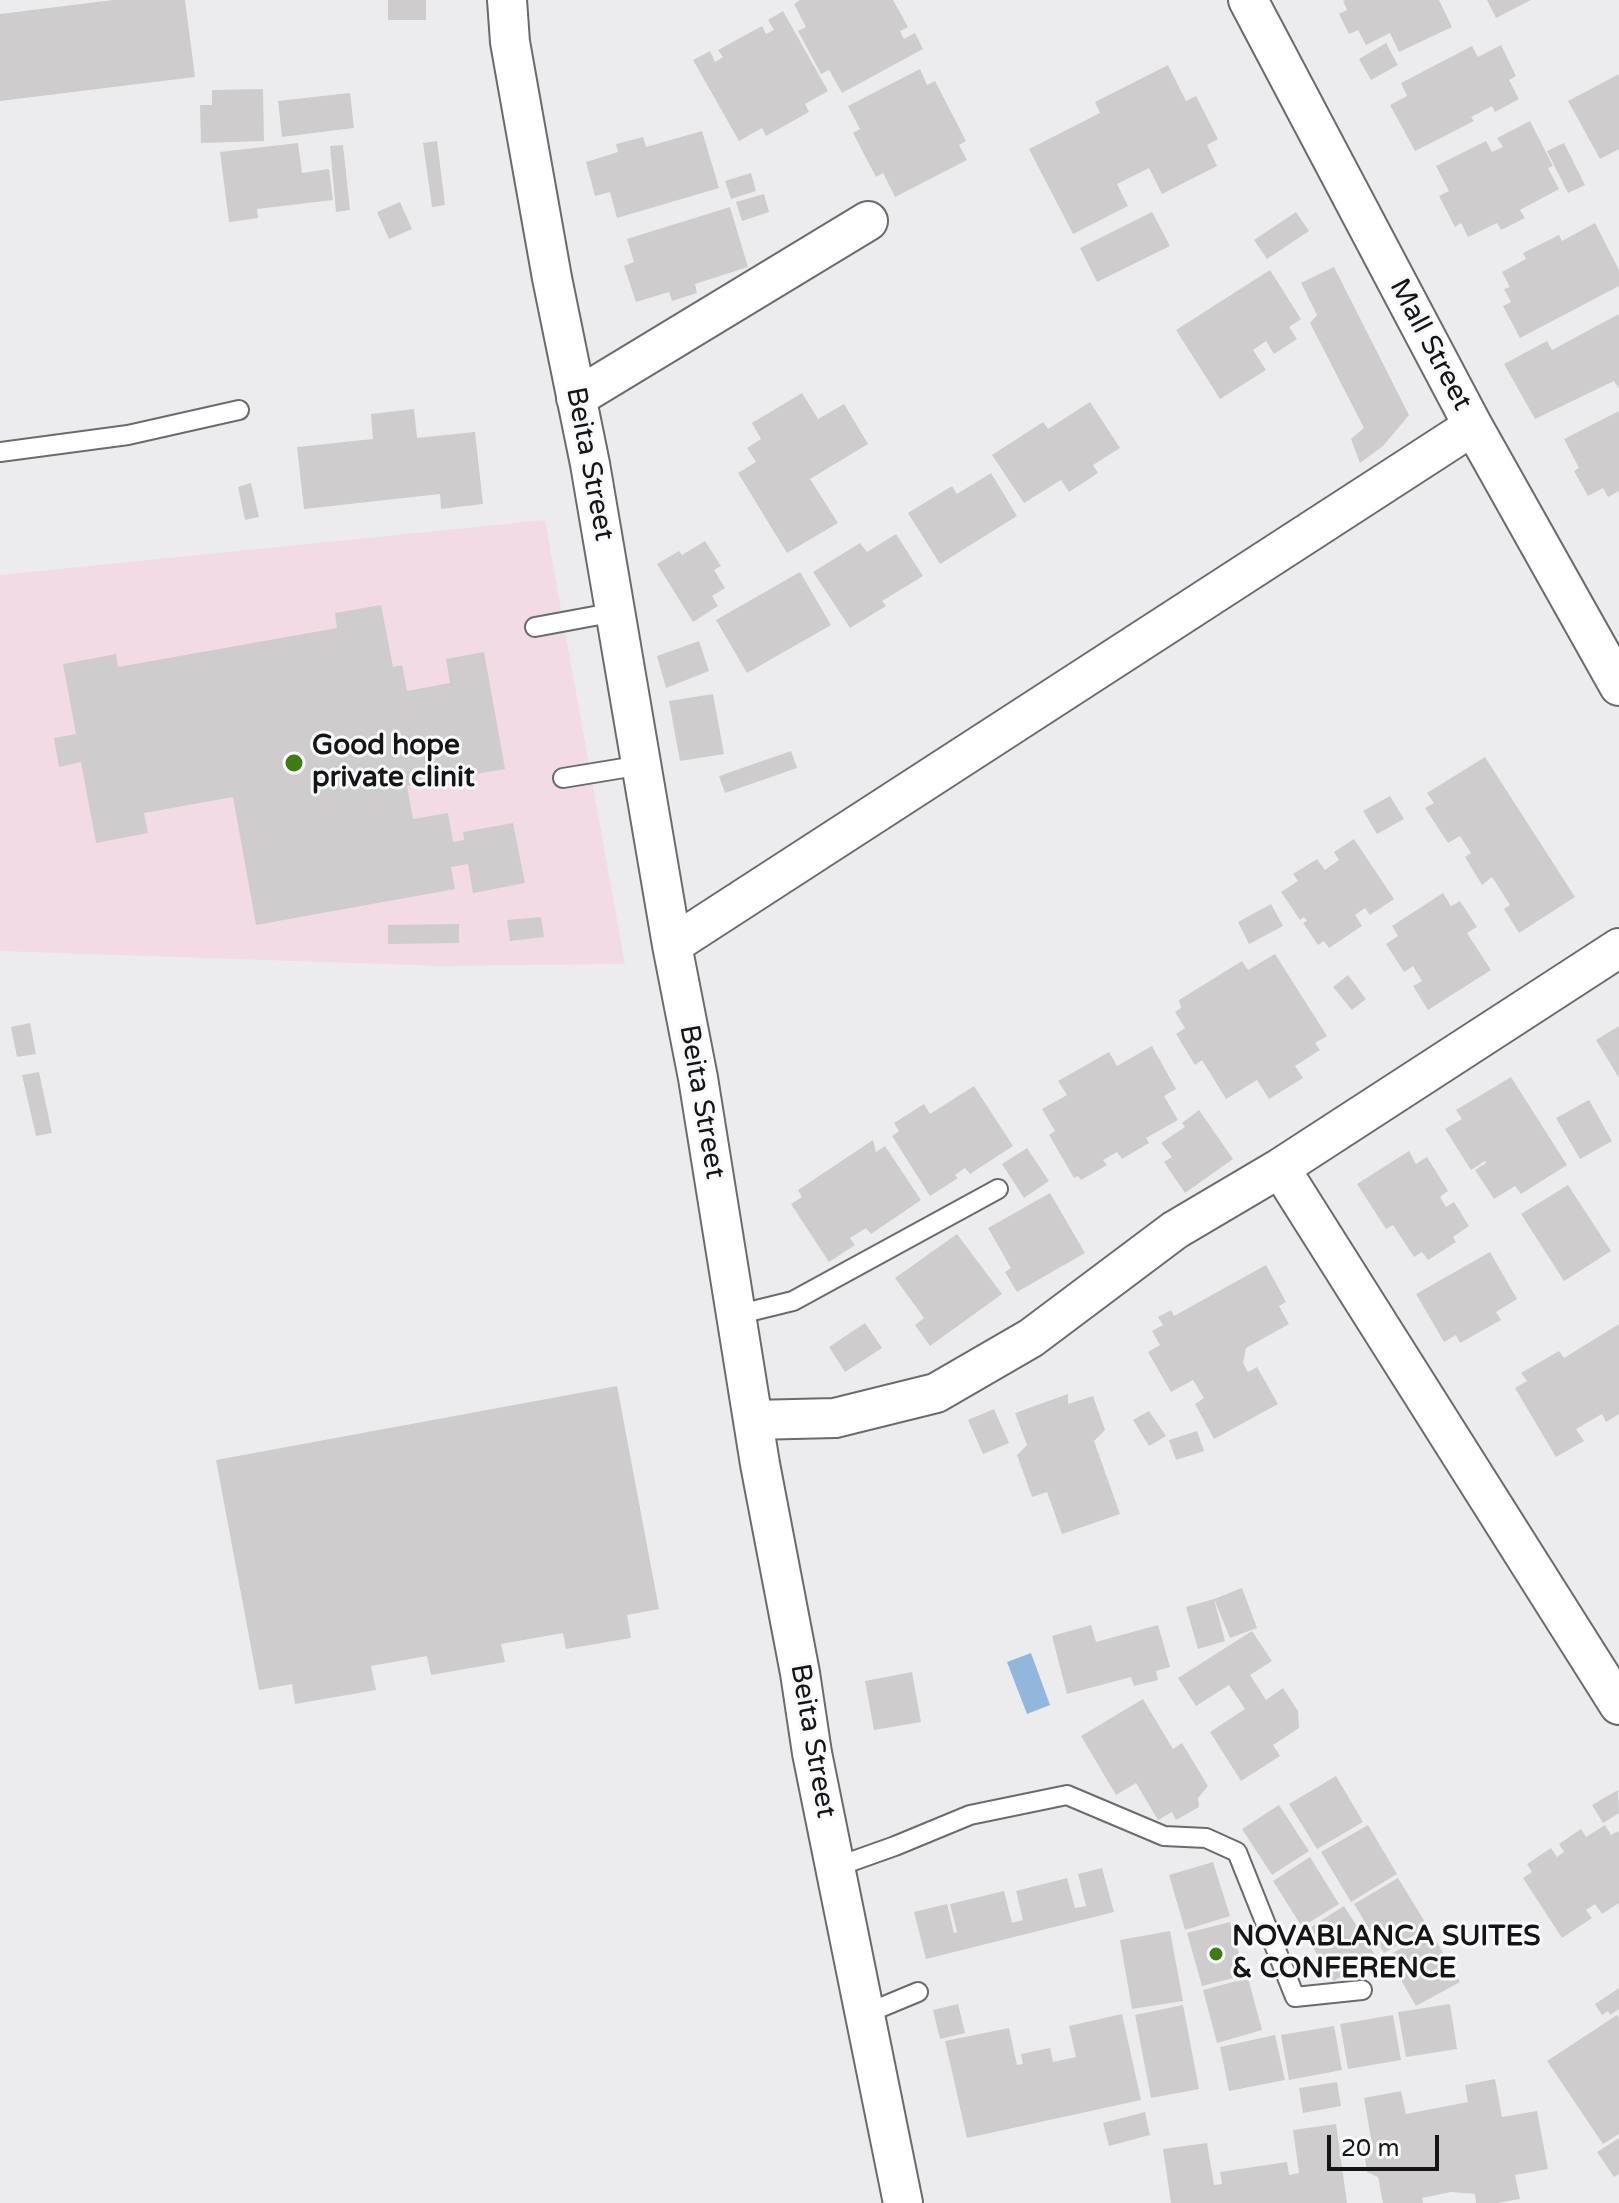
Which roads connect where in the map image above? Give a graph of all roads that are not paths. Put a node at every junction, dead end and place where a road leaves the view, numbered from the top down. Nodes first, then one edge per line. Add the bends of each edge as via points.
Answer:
1 (507, 0) edge
2 (1248, 0) edge
3 (868, 221) dead end
4 (576, 398) junction
5 (239, 410) dead end
6 (1473, 426) junction
7 (0, 452) edge
8 (616, 612) junction
9 (535, 627) dead end
10 (1619, 686) edge
11 (642, 765) junction
12 (563, 778) dead end
13 (672, 945) junction
14 (1619, 948) edge
15 (1280, 1168) junction
16 (998, 1189) dead end
17 (736, 1315) junction
18 (753, 1420) junction
19 (1619, 1705) edge
20 (836, 1867) junction
21 (1362, 1990) dead end
22 (918, 1992) dead end
23 (865, 2014) junction
24 (903, 2203) edge

1 - 4 street, Beita Street via 510,42
2 - 6 street, Mall Street
3 - 4 street
4 - 8 street, Beita Street
5 - 7 lane via 128,435
6 - 10 street, Mall Street
6 - 13 street
8 - 9 lane
8 - 11 street, Beita Street
11 - 12 lane
11 - 13 street, Beita Street
13 - 17 street, Beita Street
14 - 15 street
15 - 18 street via 1175,1230 1031,1338 936,1393 835,1418
15 - 19 street
16 - 17 lane via 793,1301
17 - 18 street, Beita Street
18 - 20 street, Beita Street
20 - 21 lane via 970,1815 1067,1795 1164,1836 1206,1838 1237,1852 1295,1997
20 - 23 street, Beita Street
22 - 23 lane
23 - 24 street, Beita Street

